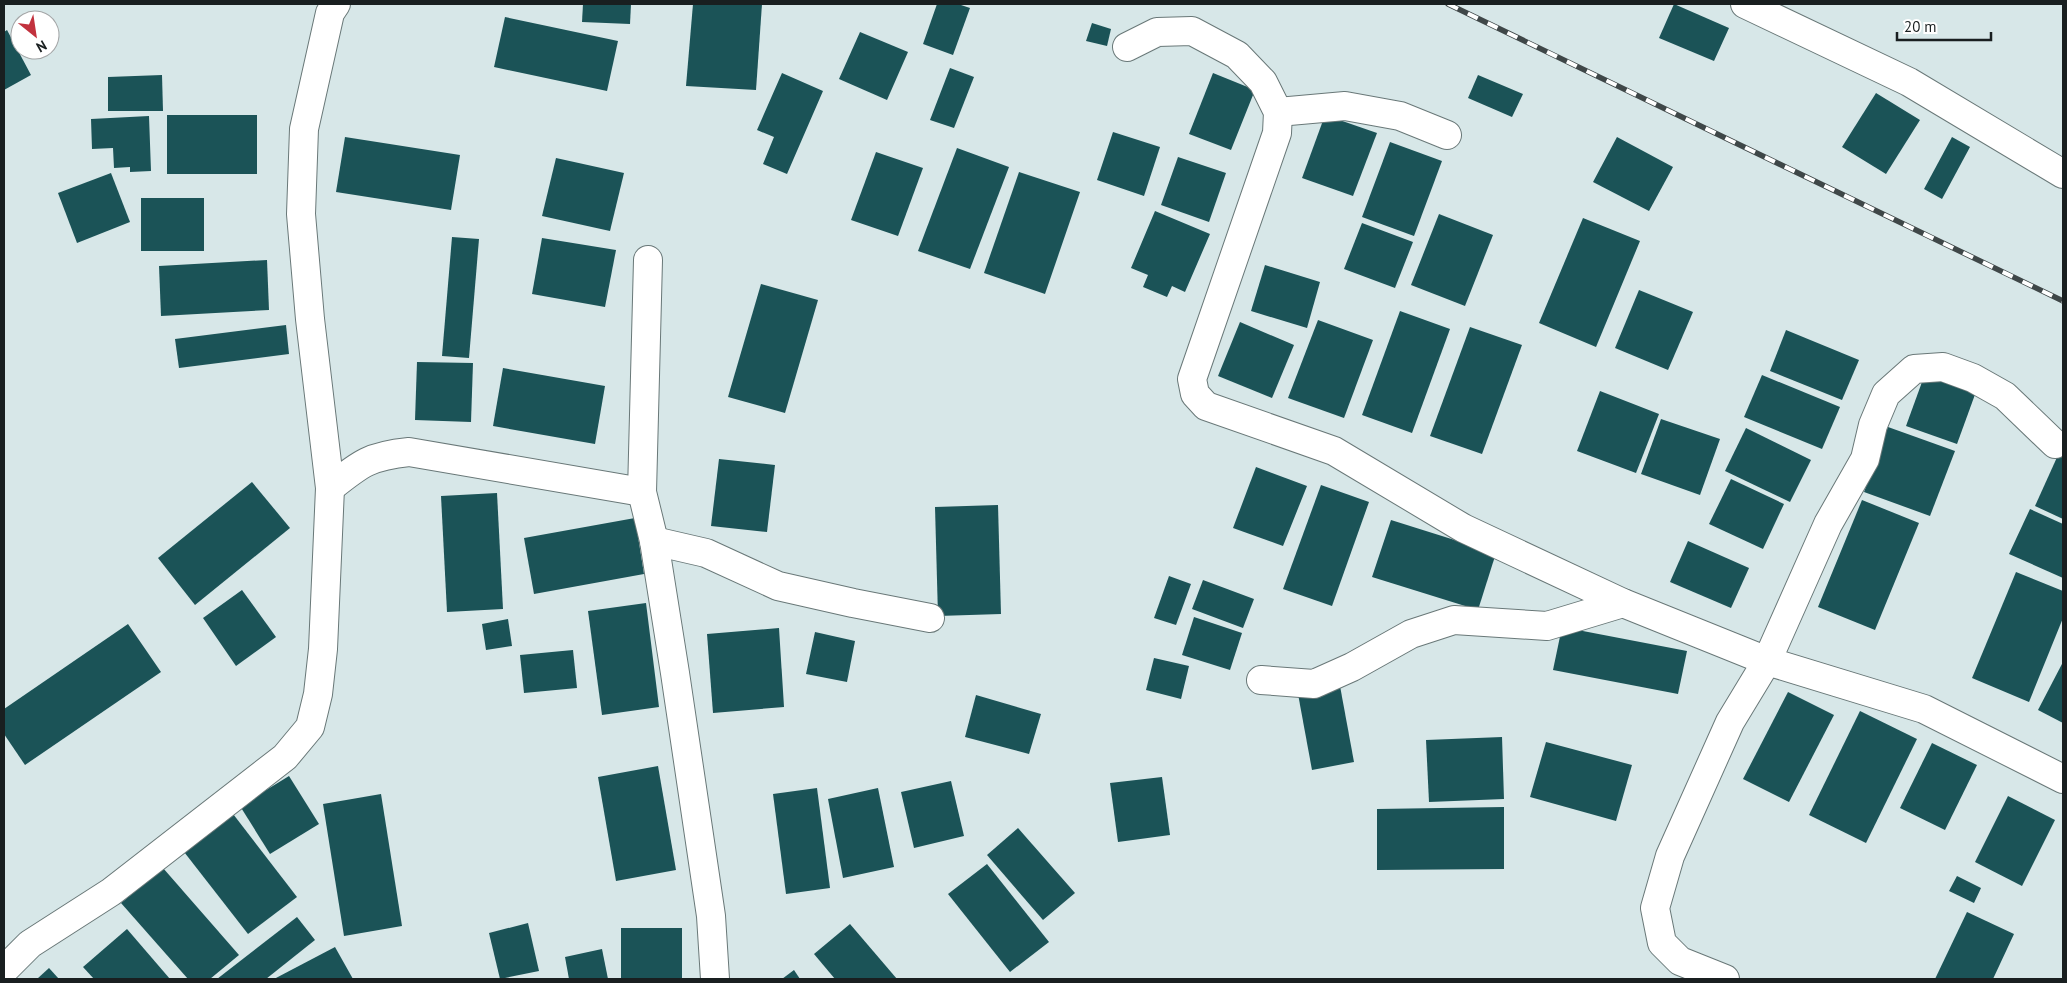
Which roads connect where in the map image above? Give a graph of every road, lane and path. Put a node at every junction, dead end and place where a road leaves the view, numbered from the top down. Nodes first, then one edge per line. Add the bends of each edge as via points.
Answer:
1 (336, 4) edge
2 (1745, 4) edge
3 (1127, 47) dead end
4 (1278, 112) junction
5 (1447, 135) dead end
6 (2063, 174) edge
7 (648, 260) dead end
8 (2055, 444) dead end
9 (330, 488) junction
10 (642, 492) junction
11 (654, 541) junction
12 (1623, 603) junction
13 (930, 618) dead end
14 (1767, 661) junction
15 (1261, 680) dead end
16 (2063, 780) edge
17 (4, 970) edge
18 (715, 979) edge
19 (1725, 979) edge

1 - 9 street via 330,12 304,129 301,214
2 - 6 street via 1909,82
3 - 4 street via 1157,32 1192,31 1237,55 1263,82
4 - 5 street via 1345,106 1400,116
4 - 12 street via 1275,141 1192,379 1195,394 1206,406 1334,451 1463,528
7 - 10 street
8 - 14 street via 2005,396 1973,378 1944,367 1914,369 1886,394 1873,425 1866,459 1828,524
9 - 10 street via 362,463 385,455 409,452
9 - 17 street via 323,649 310,727 285,757 111,892 30,944
10 - 11 street
11 - 13 street via 706,553 778,586
11 - 18 street via 711,916
12 - 14 street
12 - 15 street via 1546,626 1454,620 1412,634 1314,684
14 - 16 street via 1924,709
14 - 19 street via 1730,722 1670,856 1655,908 1662,943 1680,961

